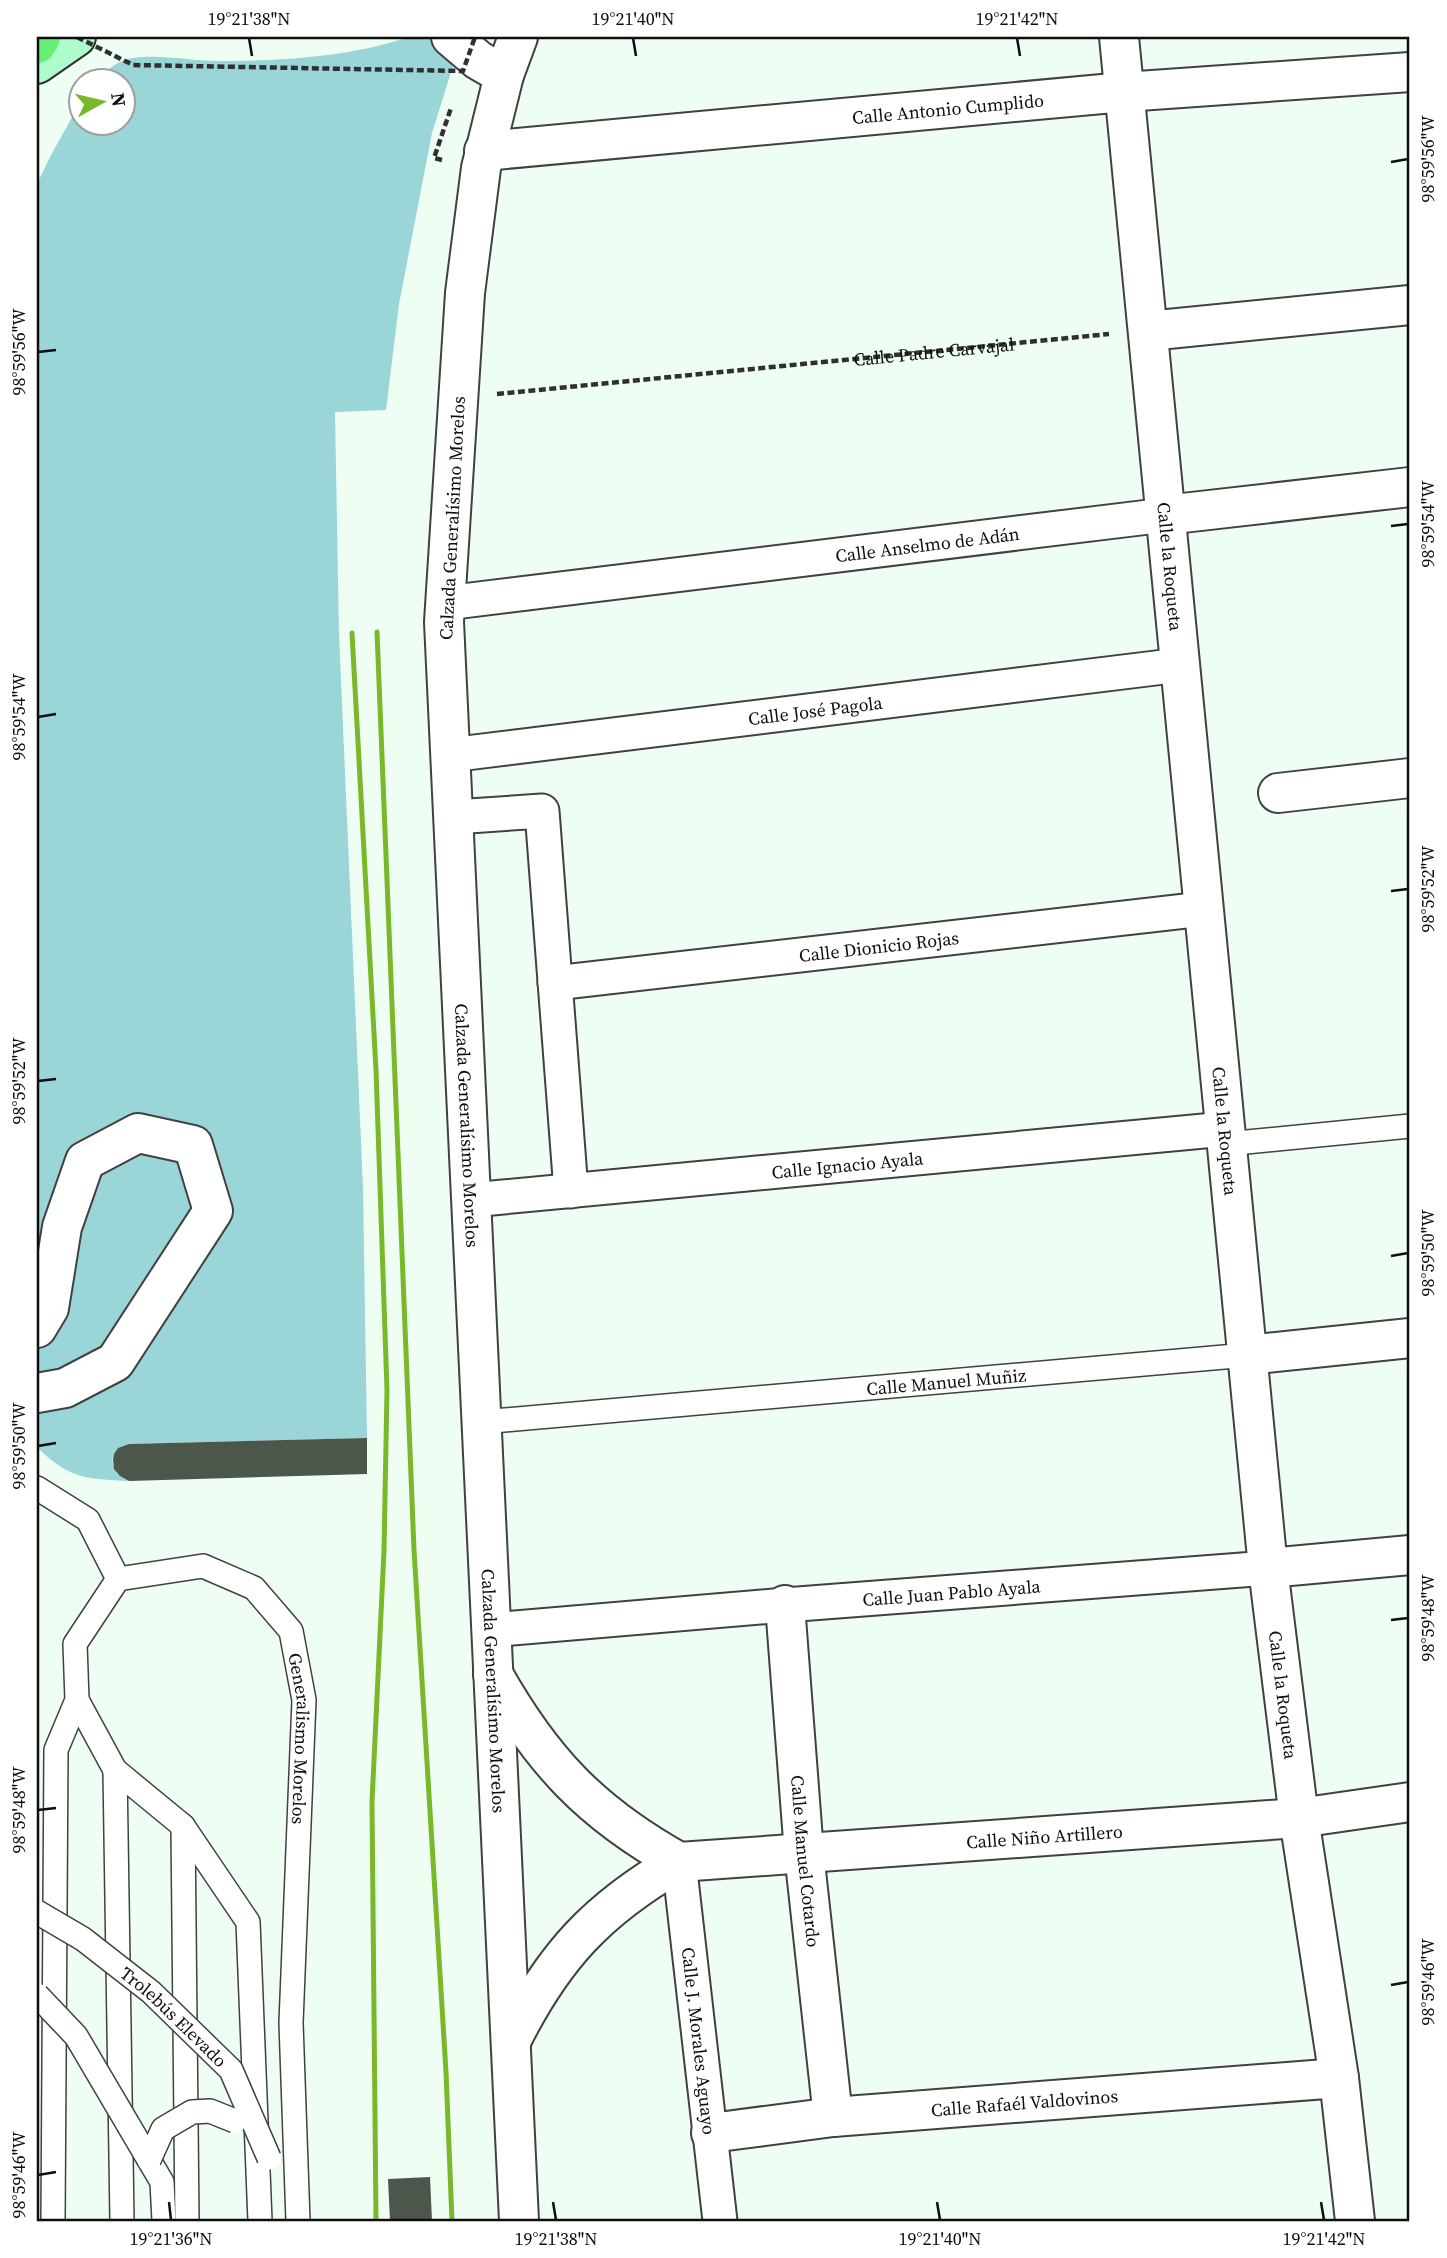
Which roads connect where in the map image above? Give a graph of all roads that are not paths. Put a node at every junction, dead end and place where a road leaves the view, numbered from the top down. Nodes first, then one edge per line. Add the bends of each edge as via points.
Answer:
1 (41, 37) edge
2 (77, 37) edge
3 (451, 37) edge
4 (518, 37) edge
5 (1119, 37) edge
6 (37, 44) edge
7 (37, 64) edge
8 (1410, 72) edge
9 (504, 75) junction
10 (1124, 92) junction
11 (484, 151) junction
12 (1410, 305) edge
13 (1148, 331) junction
14 (1410, 488) edge
15 (1165, 515) junction
16 (446, 603) junction
17 (1180, 665) junction
18 (450, 755) junction
19 (1410, 778) edge
20 (1278, 793) dead end
21 (454, 817) junction
22 (1203, 909) junction
23 (555, 984) junction
24 (1410, 1126) edge
25 (1226, 1137) junction
26 (571, 1191) junction
27 (471, 1200) junction
28 (37, 1328) edge
29 (1410, 1338) edge
30 (1247, 1355) junction
31 (37, 1393) edge
32 (482, 1422) junction
33 (39, 1495) edge
34 (1410, 1555) edge
35 (1268, 1568) junction
36 (118, 1579) junction
37 (785, 1605) junction
38 (491, 1630) junction
39 (493, 1674) junction
40 (77, 1700) junction
41 (114, 1770) junction
42 (1410, 1802) edge
43 (1299, 1818) junction
44 (183, 1826) junction
45 (804, 1853) junction
46 (678, 1862) junction
47 (37, 1912) edge
48 (37, 1996) edge
49 (511, 2041) junction
50 (1339, 2078) junction
51 (833, 2117) junction
52 (711, 2133) junction
53 (269, 2158) junction
54 (149, 2160) junction
55 (53, 2221) edge
56 (122, 2221) edge
57 (164, 2221) edge
58 (187, 2221) edge
59 (260, 2221) edge
60 (272, 2221) edge
61 (298, 2221) edge
62 (519, 2221) edge
63 (720, 2221) edge
64 (1355, 2221) edge

1 - 6 highway
2 - 7 main road
3 - 9 street
4 - 9 street, Calzada Generalísimo Morelos
5 - 10 street, Calle la Roqueta
8 - 10 street, Calle Antonio Cumplido
9 - 11 street, Calzada Generalísimo Morelos
10 - 11 street, Calle Antonio Cumplido
10 - 13 street, Calle la Roqueta
11 - 16 street, Calzada Generalísimo Morelos via 465,293
12 - 13 street
13 - 15 street, Calle la Roqueta
14 - 15 street, Calle Anselmo de Adán
15 - 16 street, Calle Anselmo de Adán
15 - 17 street, Calle la Roqueta
16 - 18 street, Calzada Generalísimo Morelos
17 - 18 street, Calle José Pagola
17 - 22 street, Calle la Roqueta
18 - 21 street, Calzada Generalísimo Morelos
19 - 20 street
21 - 23 street via 542,811
21 - 27 street, Calzada Generalísimo Morelos
22 - 23 street, Calle Dionicio Rojas
22 - 25 street, Calle la Roqueta
23 - 26 street
24 - 25 lane, Calle Ignacio Ayala
25 - 26 street, Calle Ignacio Ayala
25 - 30 street, Calle la Roqueta
26 - 27 street, Calle Ignacio Ayala
27 - 32 street, Calzada Generalísimo Morelos
28 - 31 street via 49,1308 62,1227 85,1161 138,1133 192,1145 213,1211 115,1362 65,1388
29 - 30 street, Calle Manuel Muñiz
30 - 32 lane, Calle Manuel Muñiz
30 - 35 street, Calle la Roqueta
32 - 38 street, Calzada Generalísimo Morelos
33 - 36 lane via 88,1520
34 - 35 street, Calle Juan Pablo Ayala
35 - 37 street, Calle Juan Pablo Ayala
35 - 43 street, Calle la Roqueta
36 - 40 lane via 75,1644
36 - 61 lane, Generalismo Morelos via 203,1566 254,1588 291,1632 304,1700 291,2022
37 - 38 street, Calle Juan Pablo Ayala
37 - 45 street, Calle Manuel Cotardo
38 - 39 street, Calzada Generalísimo Morelos
39 - 46 street via 518,1718 582,1795 644,1843
39 - 49 street, Calzada Generalísimo Morelos
40 - 41 lane
40 - 55 lane via 57,1750
41 - 44 lane
41 - 56 lane
42 - 43 street, Calle Niño Artillero
43 - 45 street, Calle Niño Artillero
43 - 50 street, Calle la Roqueta
44 - 58 lane
44 - 59 lane via 248,1922
45 - 46 street, Calle Niño Artillero
45 - 51 street, Calle Manuel Cotardo
46 - 49 street, Calle Niño Artillero via 642,1883 577,1938 529,2004
46 - 52 street, Calle J. Morales Aguayo
47 - 53 lane, Trolebús Elevado, bridge via 83,1939 151,1992 231,2070
48 - 54 lane, bridge via 76,2036
49 - 62 street, Calzada Generalísimo Morelos
50 - 51 street, Calle Rafaél Valdovinos
50 - 64 street, Calle la Roqueta
51 - 52 street, Calle Rafaél Valdovinos
52 - 63 street, Calle J. Morales Aguayo
53 - 54 lane, bridge via 235,2121 210,2111 192,2112 163,2129
53 - 60 lane
54 - 57 lane via 162,2182

